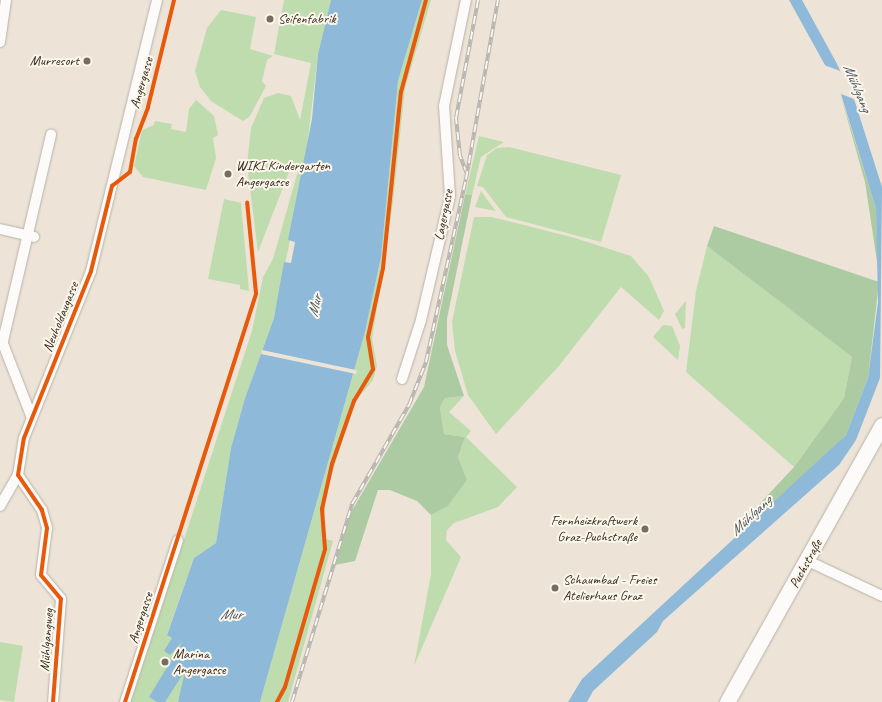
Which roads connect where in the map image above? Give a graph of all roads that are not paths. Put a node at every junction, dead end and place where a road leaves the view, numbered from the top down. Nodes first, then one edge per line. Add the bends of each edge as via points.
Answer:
1 (6, 0) edge
2 (157, 0) edge
3 (466, 0) edge
4 (0, 42) edge
5 (51, 135) dead end
6 (0, 229) edge
7 (31, 237) junction
8 (2, 338) edge
9 (402, 379) dead end
10 (32, 418) junction
11 (882, 425) edge
12 (18, 475) junction
13 (0, 506) edge
14 (178, 540) dead end
15 (808, 561) junction
16 (882, 596) edge
17 (53, 702) edge
18 (125, 702) edge
19 (727, 702) edge

1 - 4 street
2 - 10 street, Neuholdaugasse via 91,271
3 - 9 street, Lagergasse via 444,106 450,196 421,320
5 - 7 street
6 - 7 street
7 - 8 street
8 - 10 street
10 - 12 street, Neuholdaugasse
11 - 15 main road, Puchstraße
12 - 13 street, Neuholdaugasse
12 - 17 street, Mühlgangweg via 42,510 47,528 42,575 61,599
14 - 18 street, Angergasse
15 - 16 street
15 - 19 main road, Puchstraße

